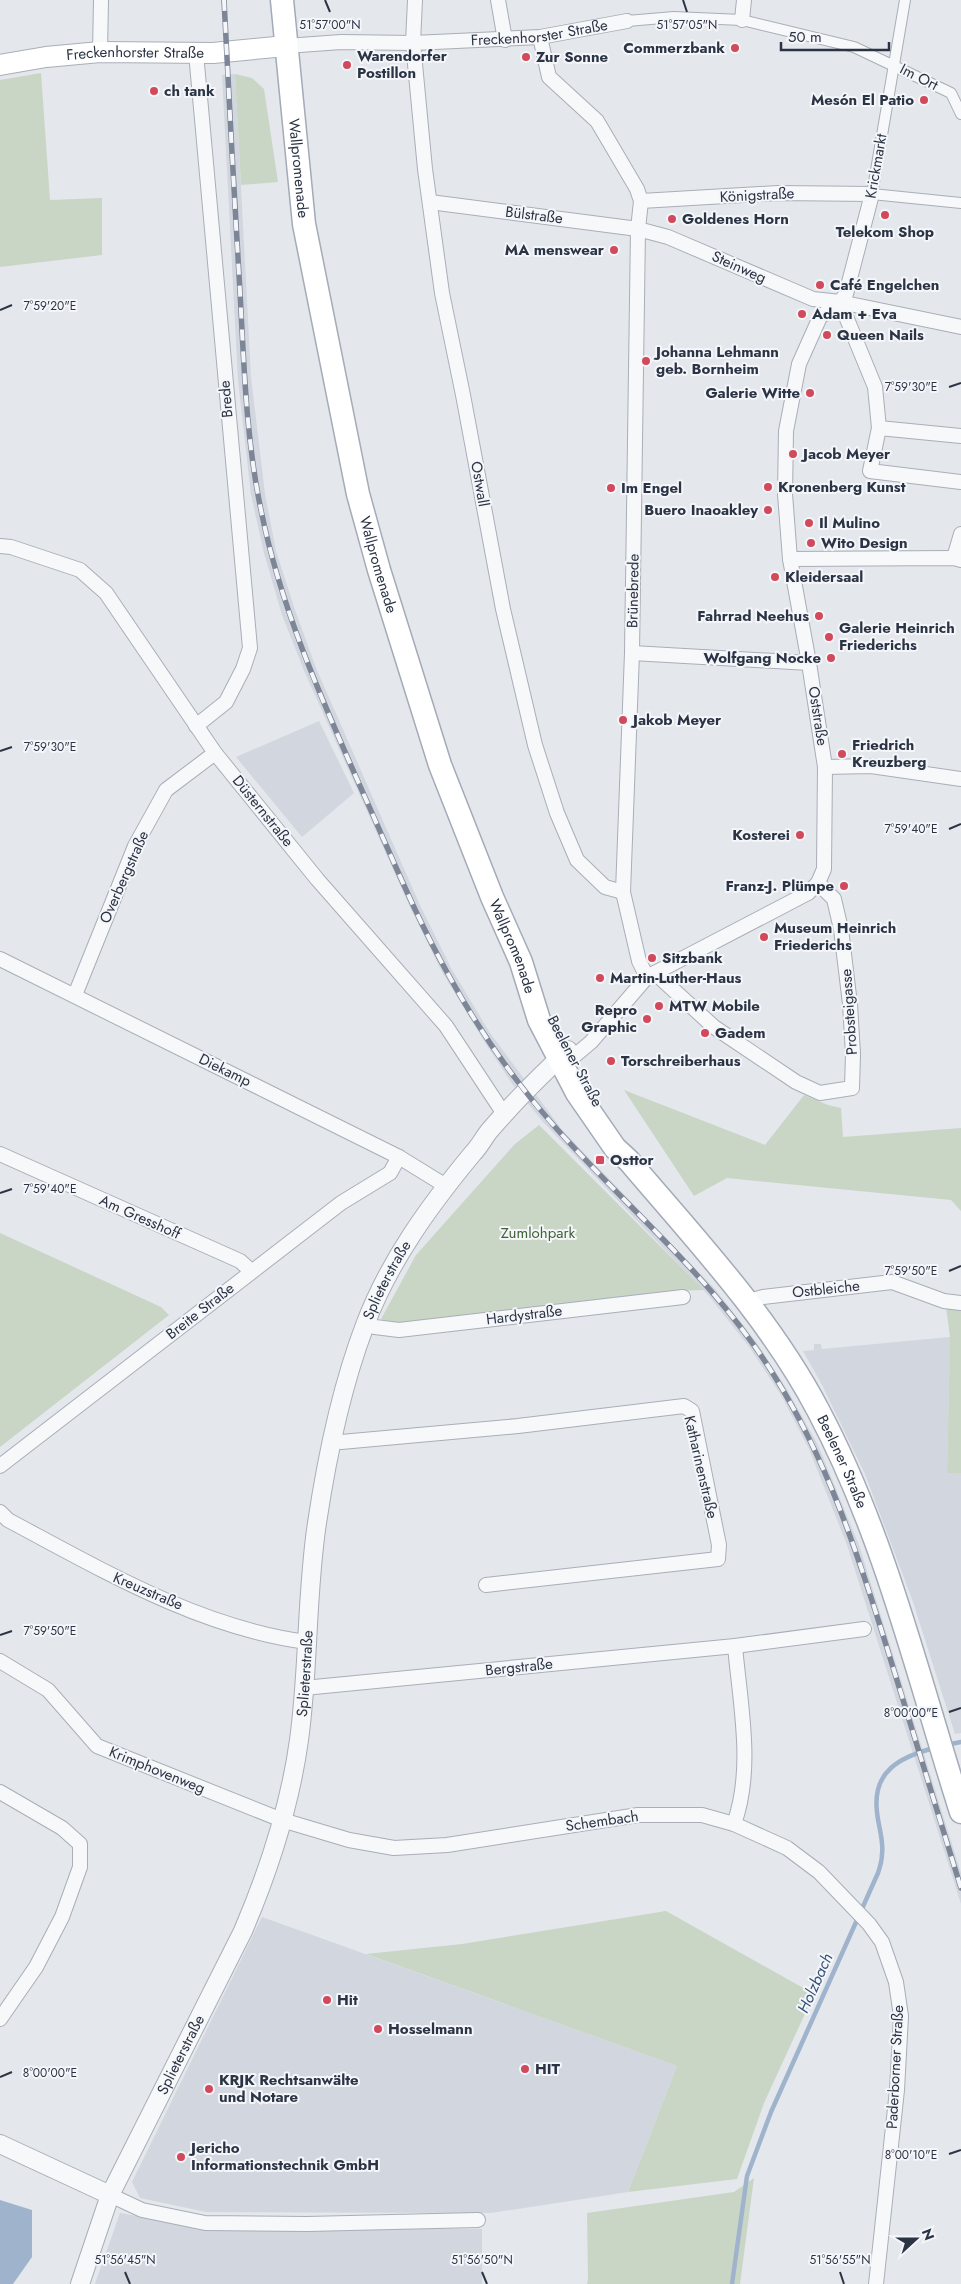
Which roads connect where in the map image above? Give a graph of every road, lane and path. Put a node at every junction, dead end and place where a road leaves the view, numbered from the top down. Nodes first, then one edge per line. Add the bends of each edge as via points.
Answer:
1 (100, 0) edge
2 (282, 0) edge
3 (415, 0) edge
4 (498, 0) edge
5 (744, 0) edge
6 (905, 0) edge
7 (742, 20) junction
8 (627, 21) joint
9 (540, 37) junction
10 (505, 40) junction
11 (413, 43) junction
12 (286, 46) junction
13 (100, 52) junction
14 (196, 53) junction
15 (893, 64) junction
16 (0, 65) edge
17 (961, 114) edge
18 (872, 194) junction
19 (430, 202) junction
20 (641, 202) junction
21 (959, 203) edge
22 (638, 229) junction
23 (840, 302) junction
24 (961, 327) edge
25 (879, 428) junction
26 (961, 436) edge
27 (961, 482) edge
28 (961, 534) edge
29 (0, 546) edge
30 (790, 559) junction
31 (957, 559) edge
32 (632, 653) junction
33 (809, 663) junction
34 (196, 726) junction
35 (214, 752) junction
36 (826, 767) junction
37 (961, 779) edge
38 (818, 883) junction
39 (623, 892) junction
40 (0, 959) edge
41 (651, 975) junction
42 (75, 995) junction
43 (566, 1058) junction
44 (504, 1114) junction
45 (476, 1151) junction
46 (0, 1154) edge
47 (399, 1157) junction
48 (446, 1186) junction
49 (250, 1271) junction
50 (683, 1297) dead end
51 (748, 1301) junction
52 (961, 1303) edge
53 (365, 1324) junction
54 (332, 1440) junction
55 (0, 1466) edge
56 (0, 1512) edge
57 (486, 1585) dead end
58 (864, 1629) dead end
59 (307, 1642) junction
60 (735, 1646) junction
61 (0, 1661) edge
62 (304, 1688) junction
63 (0, 1792) edge
64 (961, 1812) edge
65 (282, 1820) junction
66 (734, 1824) junction
67 (882, 1942) joint
68 (0, 2019) edge
69 (0, 2144) edge
70 (110, 2195) junction
71 (478, 2220) dead end
72 (80, 2284) edge
73 (876, 2284) edge

1 - 13 street
2 - 12 main road, Wallpromenade
3 - 11 street, Ostwall
4 - 10 street
5 - 7 street
6 - 15 street, Krickmarkt
7 - 8 street, Freckenhorster Straße via 674,17
7 - 15 street, Freckenhorster Straße via 854,47
8 - 9 street, Freckenhorster Straße
9 - 10 street, Freckenhorster Straße
9 - 20 street via 549,77 597,121 637,188
10 - 11 street, Freckenhorster Straße
11 - 12 street, Freckenhorster Straße via 341,42
11 - 19 street, Ostwall
12 - 14 main road, Freckenhorster Straße
12 - 43 main road, Wallpromenade via 304,224 358,494 379,570 440,765 521,962 539,1020
13 - 14 main road, Freckenhorster Straße
13 - 16 main road, Freckenhorster Straße via 46,56
14 - 34 street, Brede via 250,648 226,702
15 - 17 street, Im Ort via 951,93
15 - 18 street, Krickmarkt
18 - 20 street, Königstraße via 778,193
18 - 21 street
18 - 23 street, Krickmarkt via 846,294
19 - 22 street, Bülstraße
19 - 39 street, Ostwall via 442,292 503,609 535,746 557,814 577,860 604,887
20 - 22 street, Brünebrede
22 - 23 street, Steinweg via 668,237 813,299
22 - 32 street, Brünebrede
23 - 24 street, Steinweg
23 - 25 street via 875,387
23 - 30 street, Oststraße via 820,318 799,364 786,431 785,494
25 - 26 street
25 - 27 street via 870,471
28 - 31 street
29 - 34 street, Düsternstraße via 80,570 106,593
30 - 31 street
30 - 33 street, Oststraße
32 - 33 street
32 - 39 street, Brünebrede
33 - 36 street, Oststraße
34 - 35 street, Düsternstraße
35 - 42 street, Overbergstraße via 166,790 135,846
35 - 44 street, Düsternstraße via 317,879 446,1026
36 - 37 street via 871,766
36 - 38 street, Oststraße via 824,869
38 - 41 street via 808,893
38 - 41 street, Probsteigasse via 834,899 842,929 850,1004 852,1088 820,1093 796,1082 714,1027
39 - 41 street, Brünebrede via 640,961
40 - 42 street, Diekamp
41 - 43 street via 620,1009
42 - 47 street, Diekamp
43 - 44 street, Splieterstraße via 536,1079
43 - 45 street, Splieterstraße
43 - 51 main road, Beelener Straße via 577,1093 615,1148
44 - 45 street, Splieterstraße
45 - 48 street, Splieterstraße
46 - 49 street, Am Gresshoff via 240,1261
47 - 48 street, Diekamp
47 - 49 street, Breite Straße via 390,1173 340,1203
48 - 53 street, Splieterstraße via 395,1262
49 - 55 street, Breite Straße
50 - 53 street, Hardystraße via 399,1330
51 - 52 street, Ostbleiche via 892,1282 944,1301
51 - 64 main road, Beelener Straße via 791,1363 818,1410 854,1487 893,1596
53 - 54 street, Splieterstraße via 346,1381
54 - 57 street, Katharinenstraße via 341,1442 518,1426 684,1406 692,1411 719,1545 718,1559
54 - 59 street, Splieterstraße via 316,1524
56 - 59 street, Kreuzstraße via 8,1520 129,1585 250,1632
58 - 60 street, Bergstraße
59 - 62 street, Splieterstraße
60 - 62 street, Bergstraße
60 - 66 street via 745,1764
61 - 65 street, Krimphovenweg via 48,1690 97,1746
62 - 65 street, Splieterstraße via 299,1740
63 - 68 street via 62,1828 80,1844 80,1868 62,1917 36,1967
65 - 66 street, Schembach via 349,1840 394,1848 447,1845 638,1815 702,1815
65 - 70 street, Splieterstraße via 260,1892 243,1931
66 - 67 street, Schembach via 787,1848 819,1872
67 - 73 street, Paderborner Straße via 896,1982 901,2016 898,2090
69 - 70 street
70 - 71 street via 142,2210 205,2223
70 - 72 street, Splieterstraße

